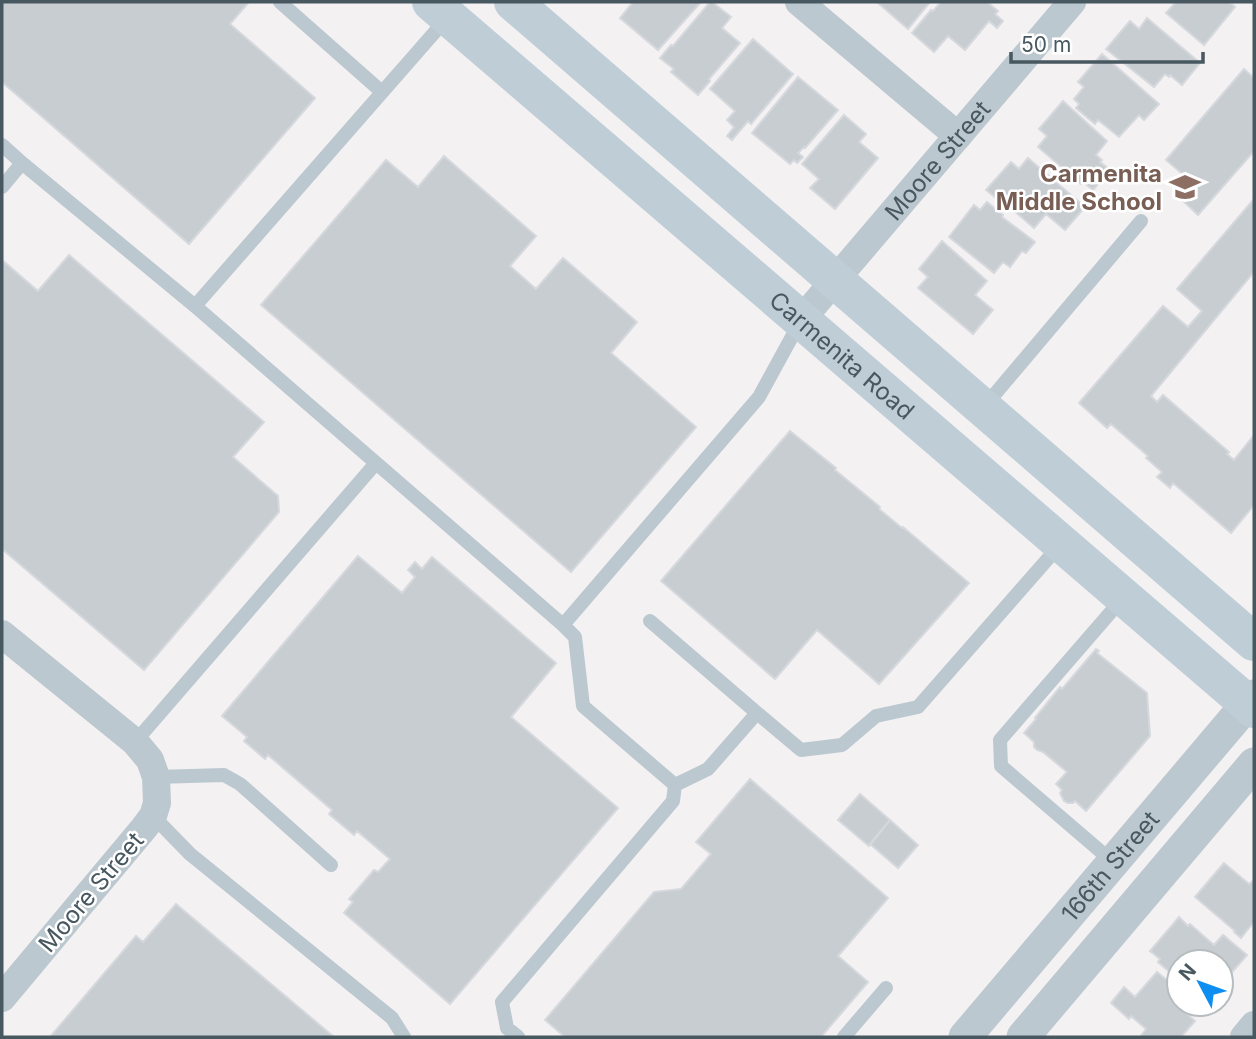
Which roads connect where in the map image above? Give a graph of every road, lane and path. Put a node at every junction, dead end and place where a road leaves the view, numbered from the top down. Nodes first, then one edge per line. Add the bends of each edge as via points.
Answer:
1 (280, 2) edge
2 (513, 2) edge
3 (799, 2) edge
4 (1072, 2) edge
5 (440, 9) edge
6 (382, 92) junction
7 (958, 136) junction
8 (2, 145) edge
9 (22, 163) junction
10 (2, 187) edge
11 (1141, 221) dead end
12 (835, 280) junction
13 (195, 306) junction
14 (801, 320) junction
15 (983, 408) junction
16 (376, 463) junction
17 (1061, 543) junction
18 (1124, 597) junction
19 (649, 621) dead end
20 (563, 625) junction
21 (2, 634) edge
22 (1254, 642) edge
23 (1252, 703) edge
24 (757, 713) junction
25 (135, 742) junction
26 (1254, 764) edge
27 (156, 777) junction
28 (675, 785) junction
29 (153, 816) junction
30 (1113, 863) junction
31 (331, 865) dead end
32 (886, 988) dead end
33 (2, 998) edge
34 (1254, 1025) edge
35 (404, 1037) edge
36 (518, 1037) edge
37 (844, 1037) edge
38 (965, 1037) edge
39 (1023, 1037) edge
40 (1244, 1037) edge

1 - 6 lane
2 - 12 main road
3 - 7 street
4 - 7 street, Moore Street
5 - 6 lane
5 - 14 main road, Carmenita Road
6 - 13 lane
7 - 12 street, Moore Street
8 - 9 lane
9 - 10 lane
9 - 13 lane
11 - 15 lane
12 - 14 street, Moore Street
12 - 15 main road
13 - 16 lane
14 - 17 main road, Carmenita Road
14 - 20 lane via 759,397
15 - 22 main road
16 - 20 lane
16 - 25 lane
17 - 18 main road, Carmenita Road
17 - 24 lane via 918,707 876,716 842,745 801,750
18 - 23 main road, Carmenita Road
18 - 30 lane via 1000,740 1001,766
19 - 24 lane
20 - 28 lane via 575,637 583,706
21 - 25 street
23 - 30 street, 166th Street
24 - 28 lane via 708,769
25 - 27 street via 150,760
26 - 39 street, 166th Street
27 - 29 street, Moore Street
27 - 31 lane via 224,775
28 - 36 lane via 673,801 502,1002 507,1028
29 - 33 street, Moore Street
29 - 35 lane via 190,855 393,1018
30 - 38 street, 166th Street
32 - 37 lane
34 - 40 street

